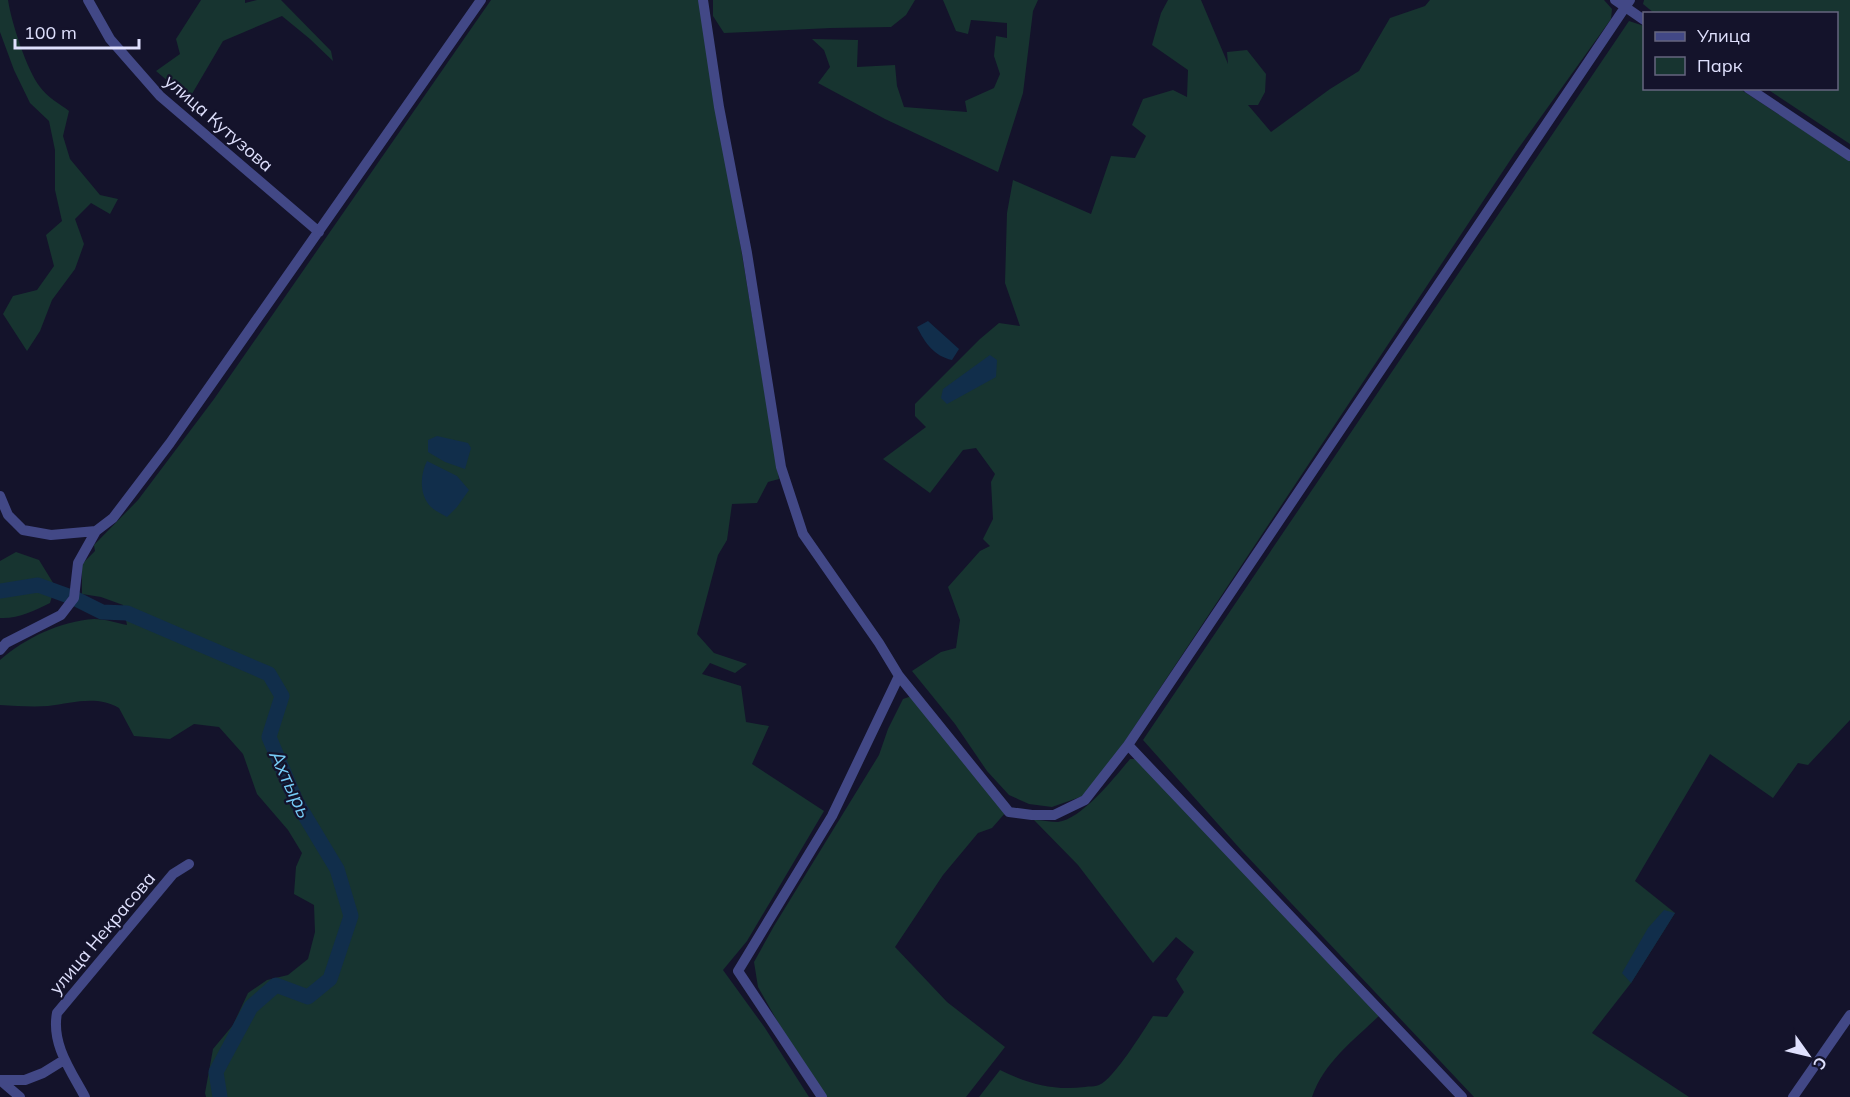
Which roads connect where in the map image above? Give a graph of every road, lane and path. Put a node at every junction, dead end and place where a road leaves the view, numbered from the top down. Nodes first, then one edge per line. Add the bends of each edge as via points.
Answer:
1 (88, 0) edge
2 (481, 0) edge
3 (704, 0) edge
4 (1615, 0) edge
5 (1627, 3) edge
6 (1643, 19) edge
7 (1751, 90) edge
8 (1850, 156) edge
9 (319, 232) junction
10 (0, 496) edge
11 (96, 531) junction
12 (0, 650) edge
13 (899, 676) junction
14 (1128, 745) junction
15 (189, 864) dead end
16 (1850, 1015) edge
17 (64, 1060) junction
18 (0, 1080) edge
19 (20, 1097) edge
20 (86, 1097) edge
21 (822, 1097) edge
22 (1462, 1097) edge
23 (1793, 1097) edge

1 - 9 street, улица Кутузова via 110,39 160,96
2 - 9 street
3 - 13 street via 781,467 803,534
4 - 5 street
5 - 6 street
5 - 14 street
7 - 8 street
9 - 11 street via 136,489
10 - 11 street via 8,514 23,530 51,535
11 - 12 street via 78,563 74,598 61,615 6,643
13 - 14 street via 1010,812 1054,815 1085,800
13 - 21 street via 832,816 738,971
14 - 22 street
15 - 17 street, улица Некрасова via 173,874 57,1013 54,1026
16 - 23 street
17 - 18 street via 25,1080
17 - 20 street, улица Некрасова
18 - 19 street

